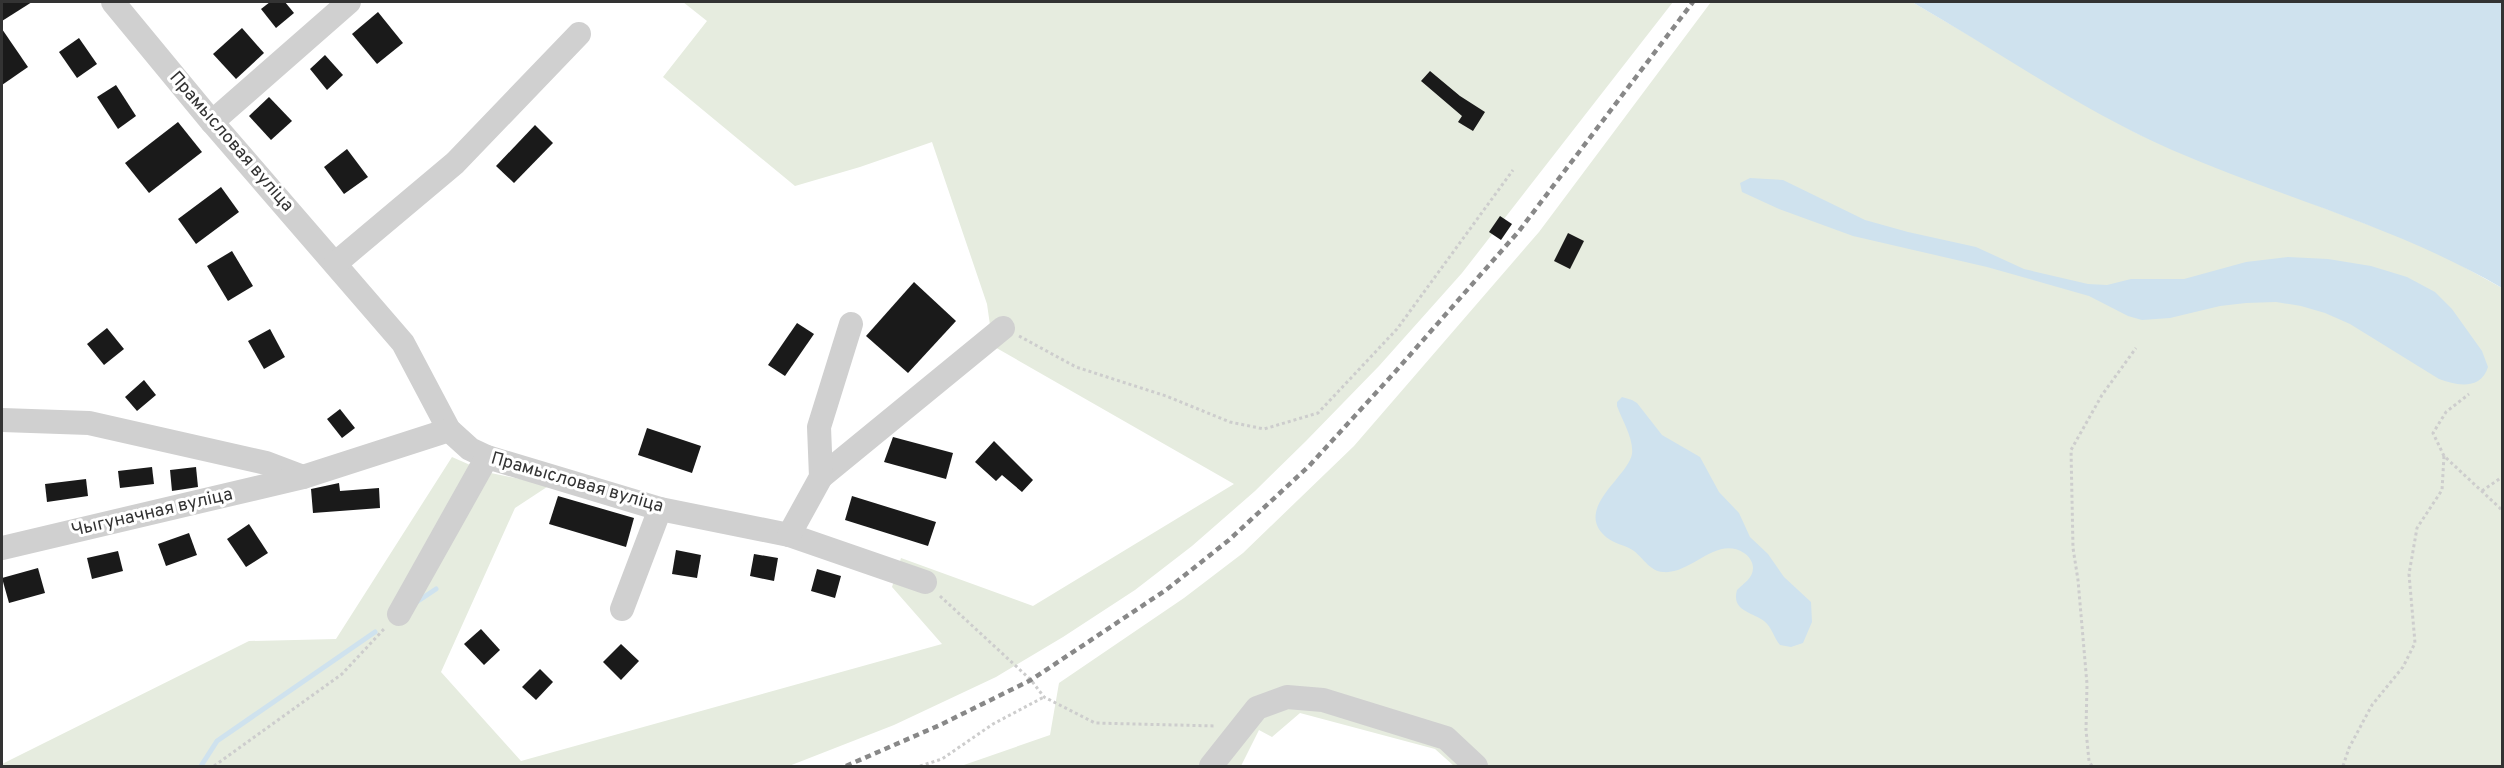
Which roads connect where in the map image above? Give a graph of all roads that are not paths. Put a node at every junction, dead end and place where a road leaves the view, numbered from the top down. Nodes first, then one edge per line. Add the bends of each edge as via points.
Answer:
1 (113, 2) edge
2 (350, 2) edge
3 (579, 34) dead end
4 (212, 122) junction
5 (336, 263) junction
6 (851, 324) dead end
7 (1003, 328) road end
8 (2, 420) edge
9 (448, 430) junction
10 (487, 457) junction
11 (303, 477) junction
12 (822, 477) junction
13 (660, 509) junction
14 (789, 535) junction
15 (2, 548) edge
16 (925, 582) road end
17 (622, 609) dead end
18 (399, 614) road end
19 (1211, 766) edge
20 (1476, 766) edge

1 - 4 street, Прамысловая вуліца
2 - 4 street
3 - 5 street via 455,163
4 - 5 street, Прамысловая вуліца
5 - 9 street, Прамысловая вуліца via 404,343
6 - 12 street via 819,427
7 - 12 street
8 - 11 street via 89,423 266,463
9 - 10 street, Прамысловая вуліца via 470,449
9 - 11 street, Чыгуначная вуліца
10 - 13 street, Прамысловая вуліца
10 - 18 street
11 - 15 street, Чыгуначная вуліца
12 - 14 street
13 - 14 street, Прамысловая вуліца
13 - 17 street
14 - 16 street, Прамысловая вуліца
19 - 20 street via 1257,708 1287,697 1323,700 1446,738

